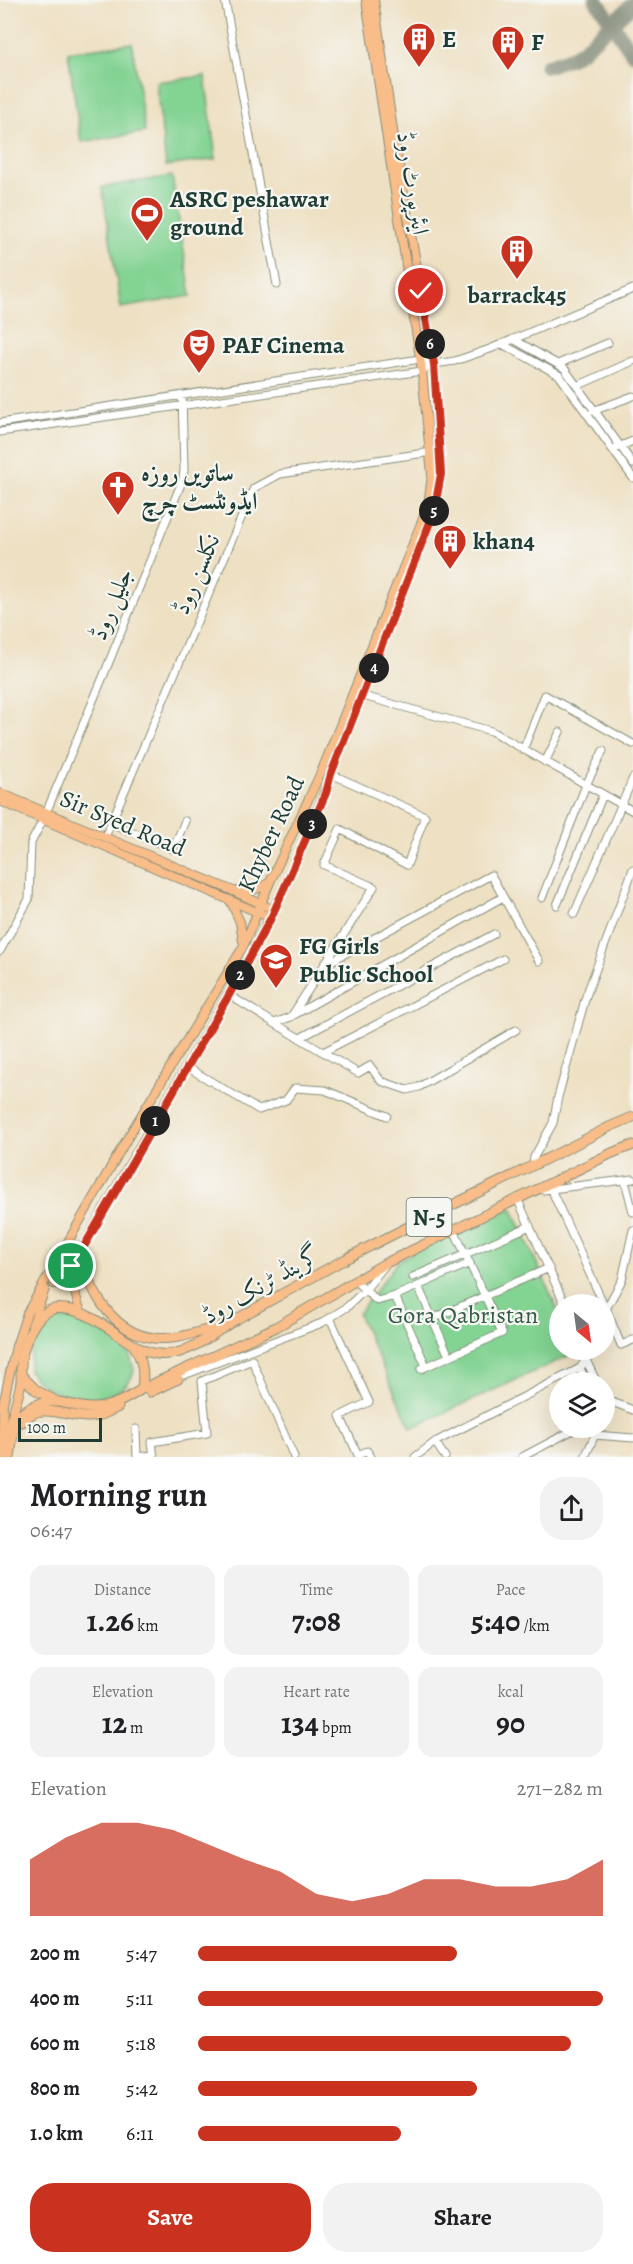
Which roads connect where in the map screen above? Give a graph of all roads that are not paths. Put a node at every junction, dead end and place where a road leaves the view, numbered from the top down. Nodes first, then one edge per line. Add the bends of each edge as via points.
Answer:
1 (225, 0) edge
2 (366, 0) edge
3 (374, 0) edge
4 (277, 285) dead end
5 (633, 289) edge
6 (513, 339) junction
7 (608, 343) dead end
8 (502, 344) junction
9 (420, 359) junction
10 (633, 361) edge
11 (434, 364) junction
12 (558, 364) junction
13 (422, 371) junction
14 (577, 386) junction
15 (182, 395) junction
16 (633, 396) edge
17 (182, 404) junction
18 (593, 411) junction
19 (0, 423) edge
20 (0, 432) edge
21 (633, 441) edge
22 (620, 446) junction
23 (613, 451) junction
24 (425, 453) dead end
25 (633, 464) edge
26 (633, 478) edge
27 (363, 696) junction
28 (560, 732) dead end
29 (633, 744) edge
30 (523, 750) junction
31 (603, 751) dead end
32 (545, 762) junction
33 (331, 774) junction
34 (633, 778) edge
35 (586, 785) junction
36 (0, 793) edge
37 (603, 795) junction
38 (0, 801) edge
39 (621, 805) junction
40 (633, 811) edge
41 (45, 816) junction
42 (184, 821) dead end
43 (111, 823) junction
44 (105, 837) junction
45 (633, 869) edge
46 (270, 882) junction
47 (230, 895) junction
48 (503, 897) junction
49 (543, 898) dead end
50 (557, 904) dead end
51 (259, 907) junction
52 (272, 914) junction
53 (574, 914) dead end
54 (494, 934) dead end
55 (243, 947) junction
56 (0, 951) edge
57 (503, 959) dead end
58 (539, 961) dead end
59 (324, 966) junction
60 (229, 995) junction
61 (291, 1017) junction
62 (274, 1023) junction
63 (516, 1030) dead end
64 (300, 1038) junction
65 (323, 1052) junction
66 (187, 1067) junction
67 (387, 1116) dead end
68 (633, 1117) edge
69 (633, 1145) edge
70 (534, 1165) junction
71 (629, 1180) edge
72 (550, 1187) junction
73 (517, 1198) junction
74 (633, 1212) edge
75 (530, 1226) junction
76 (454, 1230) junction
77 (633, 1230) edge
78 (632, 1238) edge
79 (83, 1248) junction
80 (465, 1254) junction
81 (387, 1262) junction
82 (470, 1263) junction
83 (549, 1268) junction
84 (50, 1275) junction
85 (413, 1277) dead end
86 (355, 1281) junction
87 (418, 1286) junction
88 (365, 1290) junction
89 (560, 1294) edge
90 (599, 1294) edge
91 (613, 1294) edge
92 (395, 1296) junction
93 (485, 1296) junction
94 (81, 1311) junction
95 (330, 1318) junction
96 (432, 1319) junction
97 (229, 1324) junction
98 (276, 1327) junction
99 (615, 1331) edge
100 (27, 1336) junction
101 (633, 1340) edge
102 (134, 1346) junction
103 (449, 1356) junction
104 (586, 1360) joint
105 (580, 1368) junction
106 (582, 1372) edge
107 (592, 1372) edge
108 (184, 1375) junction
109 (22, 1376) junction
110 (142, 1389) junction
111 (56, 1401) junction
112 (1, 1403) edge
113 (615, 1404) edge
114 (633, 1410) edge
115 (136, 1429) dead end
116 (615, 1434) edge
117 (13, 1437) junction
118 (558, 1438) edge
119 (594, 1438) edge
120 (633, 1438) edge
121 (435, 1442) junction
122 (5, 1456) edge
123 (154, 1456) edge
124 (294, 1457) edge
125 (370, 1457) edge
126 (415, 1457) edge
127 (445, 1457) edge
128 (522, 1457) edge
129 (585, 1457) edge

1 - 4 street
2 - 9 main road, ایئرپورٹ روڈ
3 - 11 main road, Khyber Road
5 - 6 street
6 - 8 street
6 - 12 street
7 - 12 street
8 - 11 street via 455,361
8 - 23 street via 559,375
9 - 11 street
9 - 13 main road, ایئرپورٹ روڈ
9 - 15 street
10 - 14 street
11 - 13 street
11 - 27 main road, Khyber Road via 441,474 434,512
12 - 14 street
13 - 17 street
13 - 46 main road, Khyber Road via 432,475 428,507 322,770
14 - 18 street
15 - 17 street, جلیل روڈ
15 - 19 street
16 - 18 street
17 - 20 street
17 - 41 street, جلیل روڈ via 183,479
18 - 22 street
21 - 22 street
22 - 23 street
22 - 25 street
23 - 26 street
24 - 43 street, نکلسن روڈ via 280,474 254,488
27 - 30 street via 491,731
27 - 33 main road, Khyber Road
28 - 32 street
29 - 30 street via 546,695
30 - 32 street
31 - 35 street
32 - 35 street
33 - 52 main road, Khyber Road
33 - 59 street via 425,816 407,865 340,829 324,865 374,887
34 - 39 street
35 - 37 street
35 - 49 street
36 - 41 main road, Sir Syed Road
37 - 39 street
37 - 50 street
38 - 41 main road, Sir Syed Road
39 - 40 street
39 - 53 street
41 - 44 main road, Sir Syed Road
41 - 47 main road, Sir Syed Road
41 - 56 street, جلیل روڈ via 31,843 29,899
42 - 43 street via 173,849
43 - 44 street, نکلسن روڈ
44 - 47 main road, Sir Syed Road
45 - 70 street via 585,996 553,1123 534,1157
46 - 47 main road
46 - 51 main road, Khyber Road
47 - 51 main road
47 - 55 main road via 244,934
48 - 58 street
48 - 59 street via 491,875
48 - 61 street
51 - 52 main road
51 - 55 main road, Khyber Road
52 - 60 main road, Khyber Road
54 - 64 street
55 - 84 main road, Khyber Road
57 - 65 street
59 - 61 street
60 - 62 street
60 - 66 main road, Khyber Road
61 - 62 street
62 - 64 street
63 - 65 street via 407,1090 381,1081 370,1066 358,1073
64 - 65 street
66 - 67 street via 259,1110 286,1100 295,1088 325,1090
66 - 79 main road, Khyber Road
68 - 70 highway, گرینڈ ٹرنک روڈ / N-5
69 - 73 highway, گرینڈ ٹرنک روڈ / N-5
70 - 97 highway, گرینڈ ٹرنک روڈ / N-5 via 376,1243
71 - 72 street
71 - 74 street
72 - 73 street
72 - 90 street
73 - 75 street
73 - 76 highway, گرینڈ ٹرنک روڈ / N-5
75 - 80 street
75 - 83 street
76 - 80 street
76 - 81 highway, گرینڈ ٹرنک روڈ / N-5
77 - 78 street
78 - 91 street via 622,1280
79 - 84 main road via 61,1284 53,1283
79 - 94 main road via 73,1291
79 - 97 highway via 86,1274 96,1294 114,1318 134,1333 165,1339
80 - 82 street
80 - 85 street
81 - 86 highway, گرینڈ ٹرنک روڈ / N-5
81 - 88 street
82 - 87 street
82 - 93 street
83 - 89 street
83 - 93 street
84 - 100 main road
84 - 112 main road via 27,1313
86 - 88 street
86 - 98 highway, گرینڈ ٹرنک روڈ / N-5
87 - 92 street
87 - 96 street
88 - 92 street via 377,1301
88 - 95 street
92 - 103 street via 423,1367
93 - 96 street
93 - 103 street via 502,1333
94 - 100 highway, گرینڈ ٹرنک روڈ / N-5 via 50,1310 38,1319
94 - 102 highway, گرینڈ ٹرنک روڈ / N-5
95 - 108 street
95 - 125 street via 369,1402 340,1416 358,1455 367,1451
96 - 103 street
97 - 102 highway, گرینڈ ٹرنک روڈ / N-5 via 204,1341 173,1354 153,1354
98 - 108 highway
98 - 110 highway, گرینڈ ٹرنک روڈ / N-5
99 - 101 street via 621,1345
100 - 109 highway, گرینڈ ٹرنک روڈ / N-5
102 - 110 highway via 144,1373
104 - 105 street
104 - 107 street
105 - 106 street
105 - 121 street
108 - 117 highway via 95,1417 40,1411 23,1419
109 - 111 highway
109 - 122 highway, گرینڈ ٹرنک روڈ / N-5
110 - 111 highway, گرینڈ ٹرنک روڈ / N-5 via 96,1409
111 - 117 highway, گرینڈ ٹرنک روڈ / N-5 via 27,1409 17,1420
112 - 122 main road
113 - 114 street
115 - 123 street via 137,1457
116 - 120 street
117 - 122 highway, گرینڈ ٹرنک روڈ / N-5
118 - 128 street
119 - 129 street
121 - 126 street
121 - 127 street
123 - 124 street via 152,1442 207,1433 202,1381 252,1360

